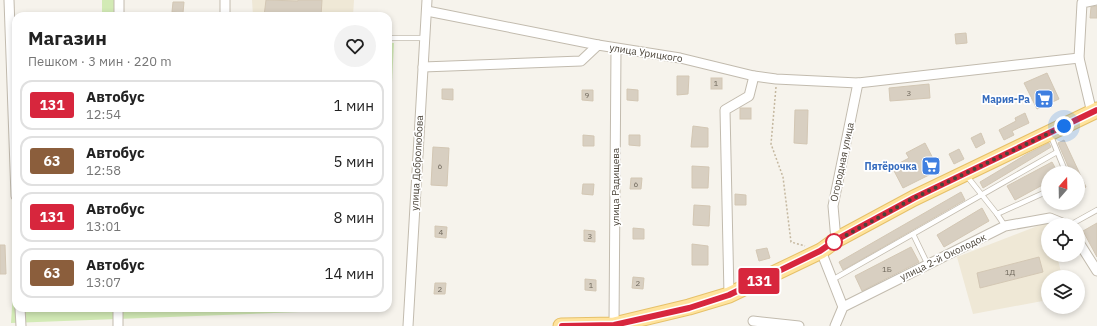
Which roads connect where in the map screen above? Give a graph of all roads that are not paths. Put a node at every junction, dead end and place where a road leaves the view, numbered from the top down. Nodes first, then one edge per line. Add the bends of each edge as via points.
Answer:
1 (9, 0) edge
2 (119, 0) edge
3 (225, 0) edge
4 (427, 0) edge
5 (1097, 0) edge
6 (427, 11) junction
7 (119, 12) edge
8 (225, 12) edge
9 (392, 38) edge
10 (425, 38) junction
11 (598, 45) junction
12 (616, 49) junction
13 (1079, 58) junction
14 (423, 68) junction
15 (754, 76) junction
16 (858, 83) junction
17 (12, 84) edge
18 (1094, 111) edge
19 (1050, 133) junction
20 (1057, 152) junction
21 (1063, 166) edge
22 (965, 173) junction
23 (1041, 194) edge
24 (982, 195) junction
25 (1097, 210) edge
26 (997, 214) junction
27 (1083, 218) edge
28 (1041, 220) edge
29 (1005, 226) junction
30 (913, 234) junction
31 (836, 240) junction
32 (820, 251) junction
33 (1085, 252) edge
34 (928, 265) junction
35 (1097, 271) edge
36 (832, 280) junction
37 (729, 295) junction
38 (843, 307) junction
39 (20, 312) edge
40 (118, 312) edge
41 (753, 321) dead end
42 (614, 325) junction
43 (21, 326) edge
44 (118, 326) edge
45 (408, 326) edge
46 (562, 326) edge
47 (799, 326) edge
48 (835, 326) edge

1 - 17 street
2 - 7 street
3 - 8 street
4 - 6 street, улица Добролюбова
5 - 13 street via 1082,3
6 - 10 street, улица Добролюбова
6 - 11 street
9 - 10 lane
10 - 14 street, улица Добролюбова
11 - 12 street, улица Урицкого
11 - 14 street, улица Урицкого via 581,61
12 - 15 street, улица Урицкого via 680,58
12 - 42 street, улица Радищева
13 - 16 street, улица Урицкого
13 - 18 street
14 - 45 street, улица Добролюбова
15 - 16 street, улица Урицкого
15 - 37 street via 749,96 725,110
16 - 31 street, Огородная улица via 833,206
18 - 19 main road
19 - 20 lane
19 - 22 main road
20 - 21 lane
20 - 24 lane
22 - 24 lane
22 - 31 main road
23 - 26 lane
24 - 26 lane
24 - 30 lane
25 - 27 lane
26 - 29 lane
28 - 29 street, улица 2-й Околодок
29 - 34 street, улица 2-й Околодок
30 - 34 lane
30 - 36 lane
31 - 32 main road
32 - 36 street
32 - 37 main road
33 - 35 street
34 - 38 street, улица 2-й Околодок
36 - 38 street
37 - 42 main road via 689,308
38 - 48 street
39 - 43 street
40 - 44 street
41 - 47 street
42 - 46 main road

